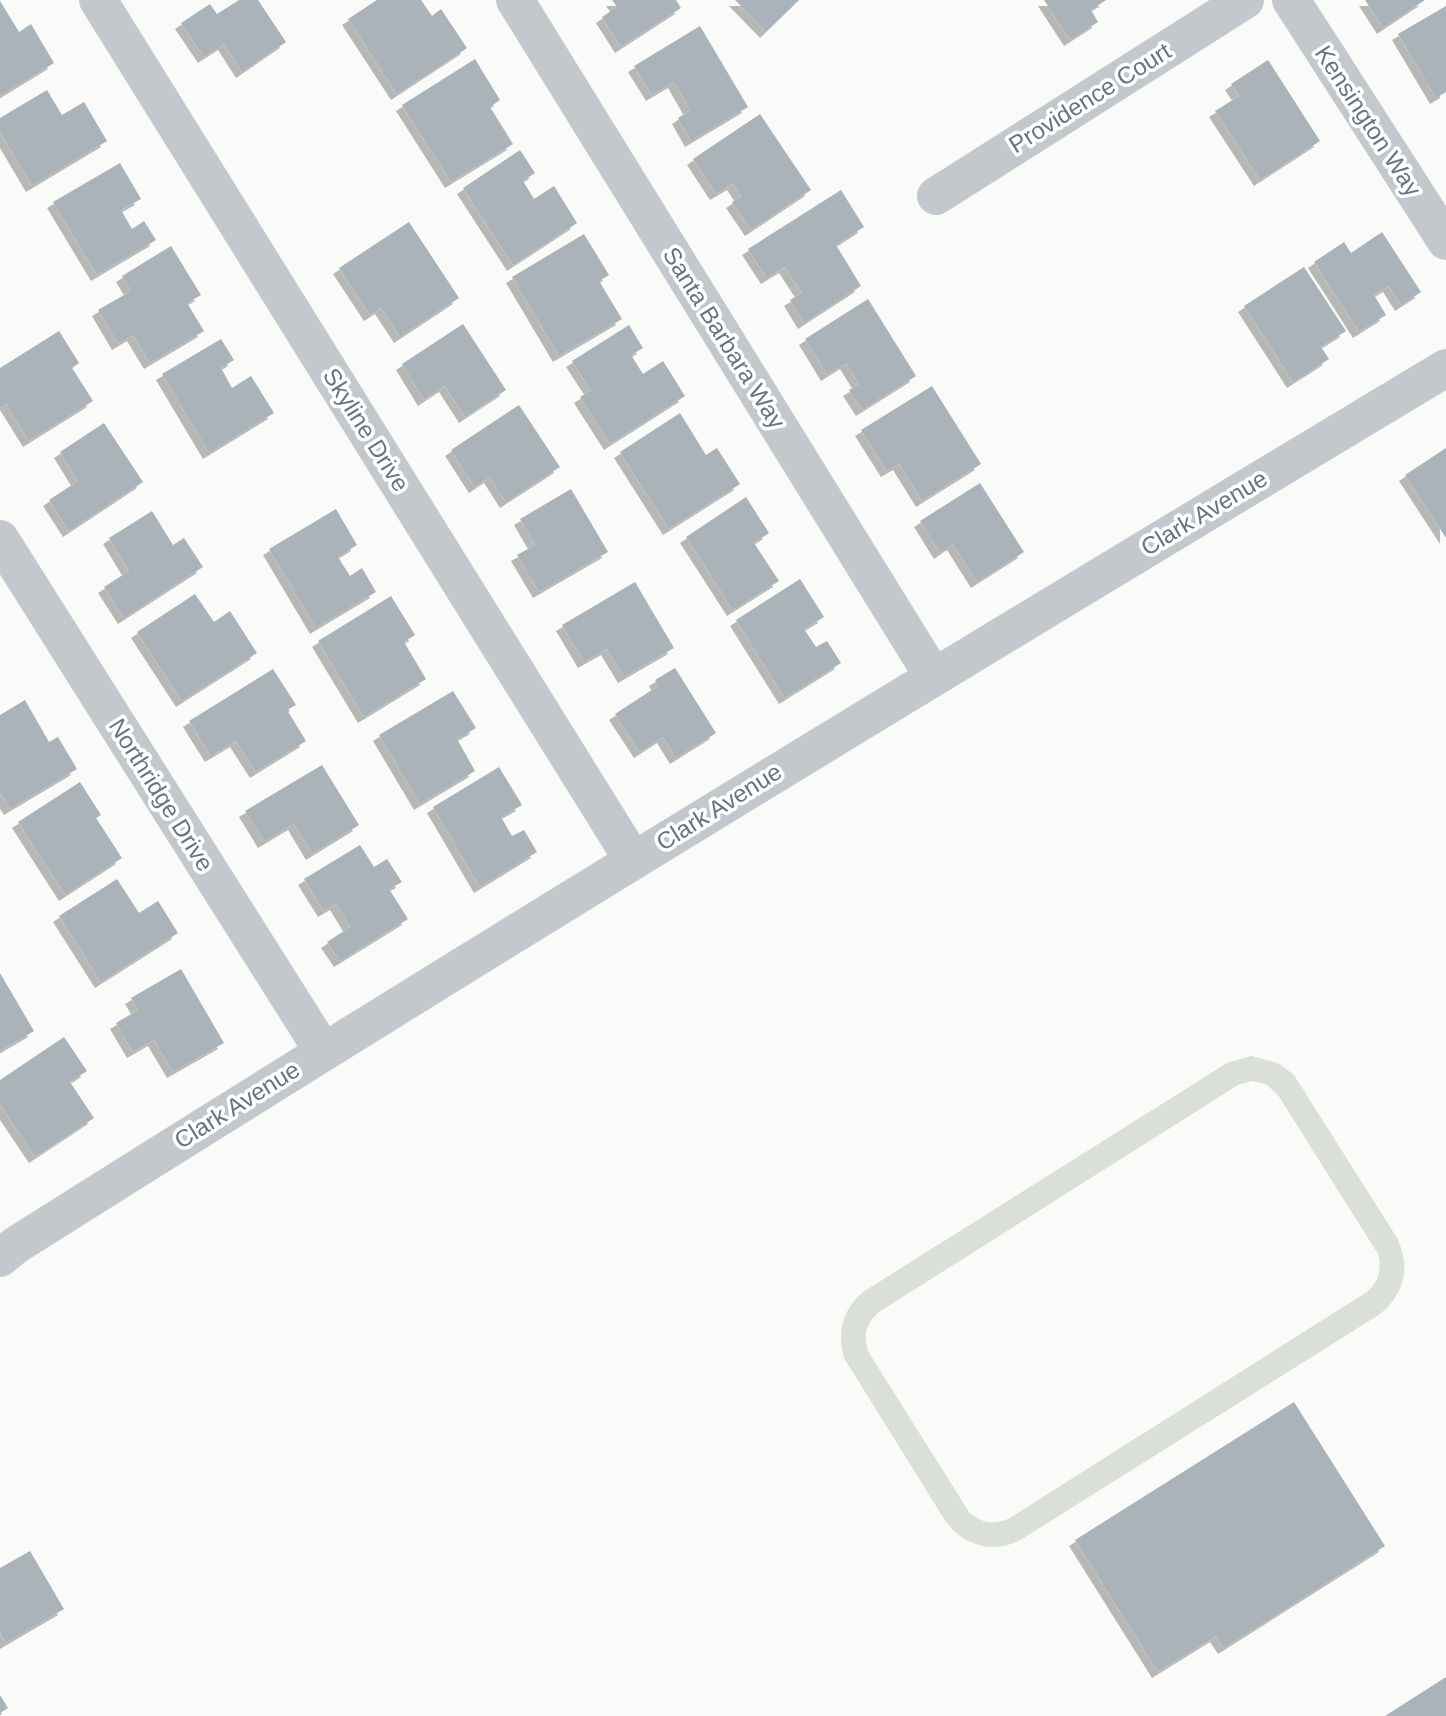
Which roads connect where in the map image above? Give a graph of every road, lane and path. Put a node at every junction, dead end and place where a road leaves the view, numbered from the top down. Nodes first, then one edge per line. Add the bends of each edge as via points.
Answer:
1 (97, 0) edge
2 (515, 0) edge
3 (1245, 0) edge
4 (1291, 0) edge
5 (936, 196) dead end
6 (1446, 241) edge
7 (1446, 368) edge
8 (0, 540) edge
9 (933, 676) junction
10 (634, 860) junction
11 (323, 1051) junction
12 (5, 1241) edge

1 - 10 street, Skyline Drive
2 - 9 street, Santa Barbara Way
3 - 5 street, Providence Court
4 - 6 street, Kensington Way
7 - 9 street, Clark Avenue
8 - 11 street, Northridge Drive
9 - 10 street, Clark Avenue
10 - 11 street, Clark Avenue
11 - 12 street, Clark Avenue

